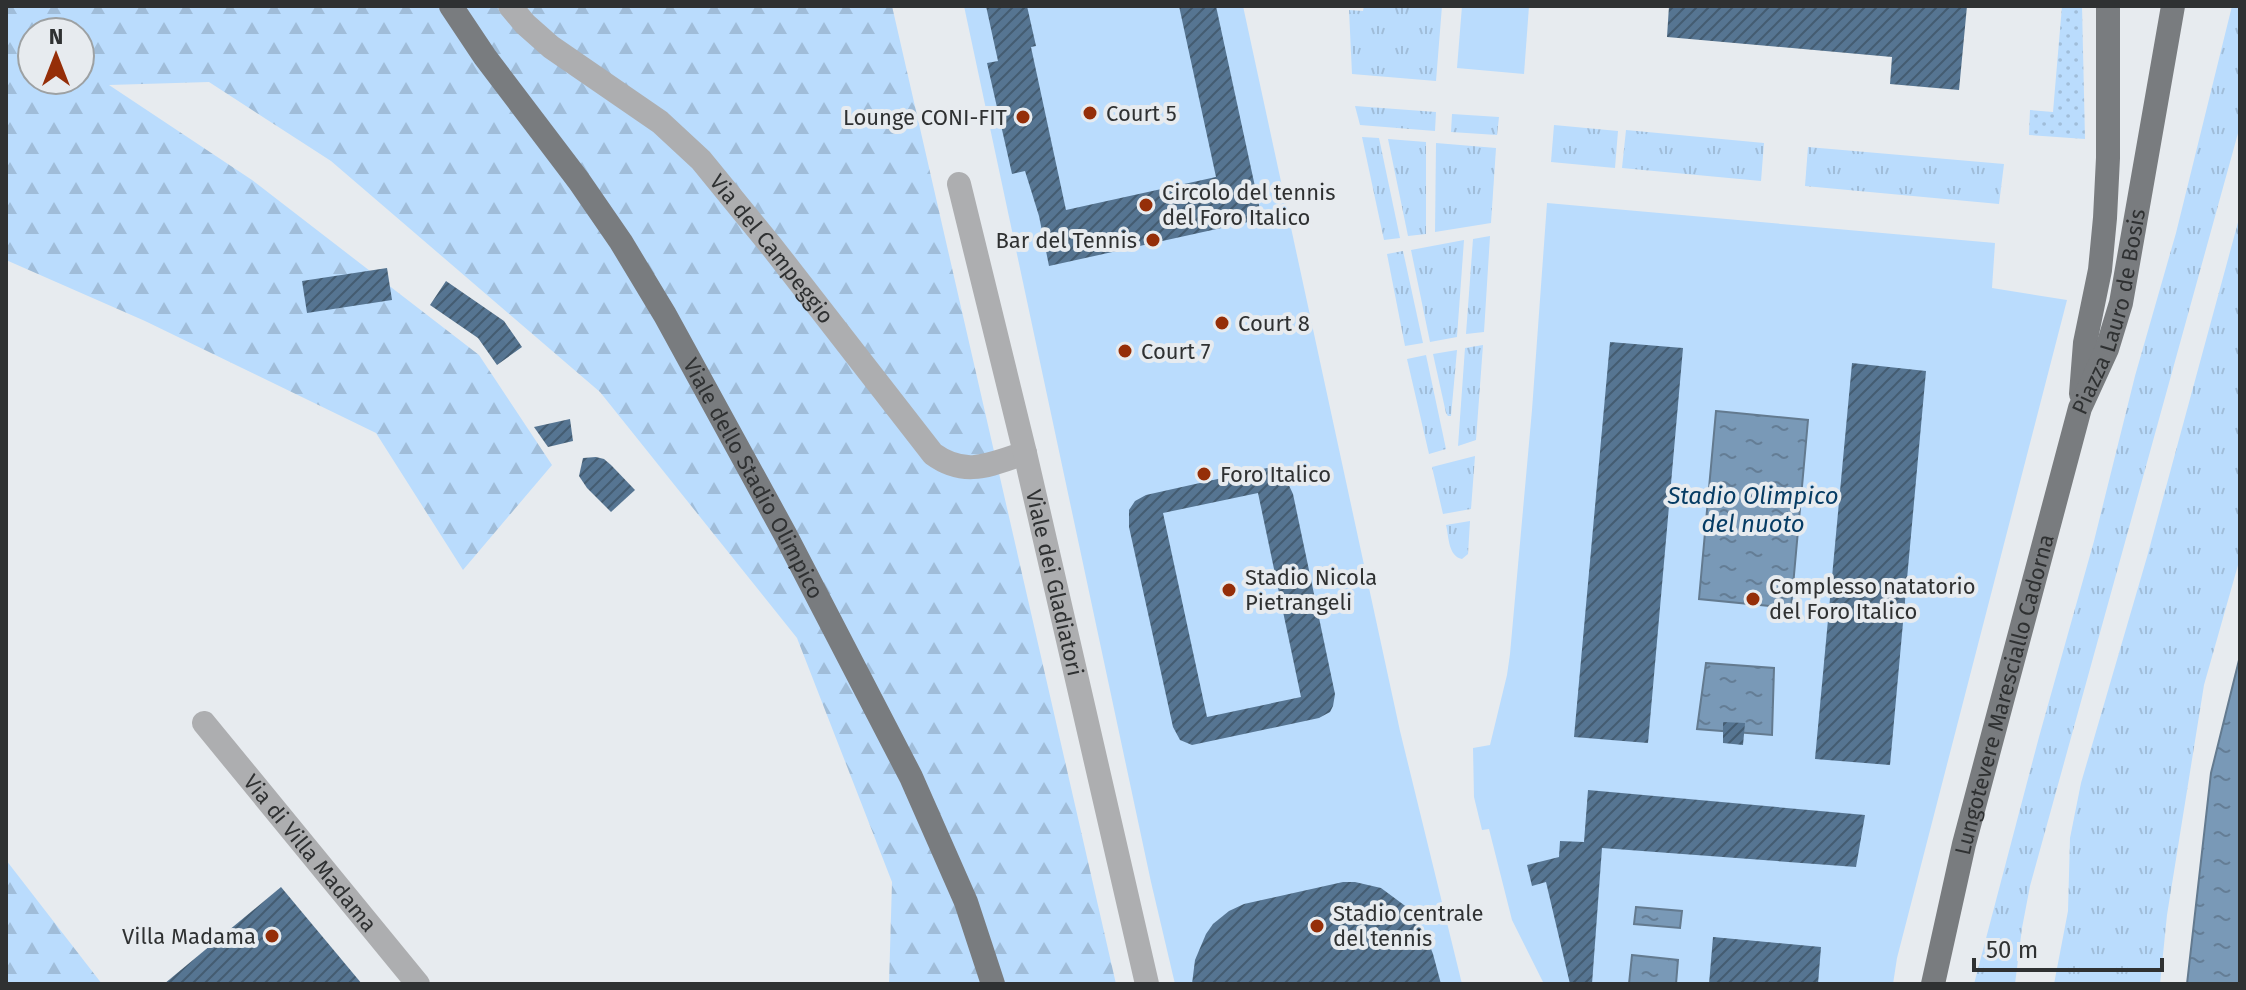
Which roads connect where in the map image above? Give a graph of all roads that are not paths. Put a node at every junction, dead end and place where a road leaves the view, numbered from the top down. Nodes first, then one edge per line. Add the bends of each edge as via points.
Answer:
1 (451, 6) edge
2 (510, 6) edge
3 (2108, 6) edge
4 (2173, 6) edge
5 (959, 184) dead end
6 (2080, 408) junction
7 (1025, 453) junction
8 (204, 723) dead end
9 (418, 984) edge
10 (993, 984) edge
11 (1147, 984) edge
12 (1933, 984) edge

1 - 10 main road, Viale dello Stadio Olimpico via 610,225 665,315 911,777 966,902
2 - 7 street, Via del Campeggio via 551,47 660,122 701,160 933,454 968,468
3 - 6 main road, Piazza Lauro de Bosis via 2105,218
4 - 6 main road, Piazza Lauro de Bosis via 2121,303
5 - 7 street, Viale dei Gladiatori
6 - 12 main road, Lungotevere Maresciallo Cadorna via 1964,844
7 - 11 street, Viale dei Gladiatori
8 - 9 street, Via di Villa Madama

